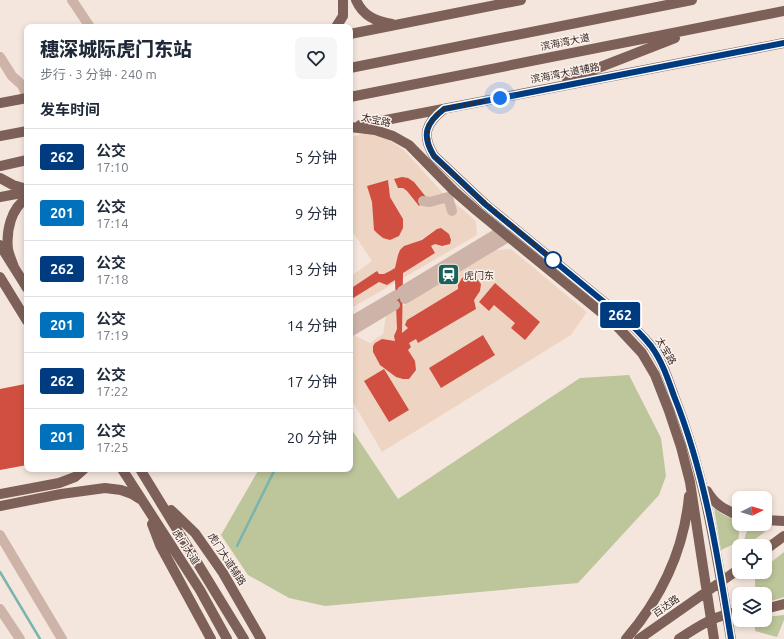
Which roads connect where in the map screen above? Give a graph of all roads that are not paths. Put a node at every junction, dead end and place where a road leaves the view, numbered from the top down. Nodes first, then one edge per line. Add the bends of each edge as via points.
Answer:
1 (72, 0) edge
2 (521, 0) edge
3 (692, 0) edge
4 (343, 2) edge
5 (356, 2) edge
6 (784, 11) edge
7 (88, 24) edge
8 (338, 24) edge
9 (398, 25) junction
10 (700, 28) junction
11 (353, 33) edge
12 (784, 43) edge
13 (0, 57) edge
14 (353, 67) edge
15 (543, 90) junction
16 (353, 96) edge
17 (24, 98) edge
18 (0, 103) edge
19 (444, 109) junction
20 (0, 110) edge
21 (353, 126) edge
22 (353, 127) edge
23 (24, 132) edge
24 (0, 136) edge
25 (24, 161) edge
26 (0, 166) edge
27 (0, 178) edge
28 (24, 188) edge
29 (24, 193) edge
30 (0, 197) edge
31 (24, 201) edge
32 (423, 201) dead end
33 (452, 211) dead end
34 (504, 234) junction
35 (0, 245) edge
36 (14, 267) junction
37 (0, 277) edge
38 (24, 283) edge
39 (400, 297) junction
40 (24, 315) edge
41 (353, 320) edge
42 (353, 330) edge
43 (81, 472) edge
44 (124, 472) edge
45 (142, 472) edge
46 (702, 480) junction
47 (690, 482) junction
48 (0, 494) edge
49 (160, 501) junction
50 (145, 505) junction
51 (0, 506) edge
52 (732, 513) edge
53 (772, 520) edge
54 (784, 521) edge
55 (0, 535) edge
56 (784, 536) edge
57 (772, 545) edge
58 (732, 574) edge
59 (721, 582) junction
60 (707, 592) junction
61 (784, 604) edge
62 (772, 607) edge
63 (0, 608) edge
64 (732, 614) edge
65 (726, 615) junction
66 (711, 620) junction
67 (208, 636) edge
68 (680, 638) edge
69 (20, 639) edge
70 (62, 639) edge
71 (227, 639) edge
72 (244, 639) edge
73 (261, 639) edge
74 (626, 639) edge
75 (639, 639) edge
76 (714, 639) edge
77 (731, 639) edge

1 - 7 street
2 - 9 main road
3 - 14 main road, 滨海湾大道
4 - 5 main road via 349,13 358,8
4 - 8 main road via 343,16
5 - 9 main road via 368,17 378,22
6 - 10 main road, 滨海湾大道
9 - 11 main road
10 - 15 main road
10 - 16 main road, 滨海湾大道
12 - 15 main road, 滨海湾大道辅路
13 - 17 street via 12,76 22,85
15 - 19 main road, 滨海湾大道辅路
17 - 18 main road
17 - 20 main road
19 - 21 main road, 滨海湾大道辅路
19 - 46 main road, 太宝路 via 434,117 428,127 429,147 434,156 485,204 621,316 652,347 679,407
22 - 34 main road, 太宝路 via 375,130 409,145 454,191
23 - 24 main road
25 - 26 main road
27 - 28 main road
29 - 30 main road
31 - 36 main road via 13,212 9,230 8,249
32 - 33 street via 430,202 448,197
34 - 39 street
34 - 47 main road, 太宝路 via 614,323 642,353 655,376 669,412 682,447
35 - 36 main road
36 - 38 main road
37 - 40 main road
39 - 41 street
39 - 42 street
43 - 48 main road via 59,483
44 - 50 main road, 虎门大道
45 - 49 main road, 虎门大道
46 - 52 main road via 712,500
46 - 59 main road, 太宝路
47 - 60 main road, 太宝路
47 - 74 main road via 688,507 675,560 650,610
49 - 72 main road, 虎门大道
49 - 73 main road, 虎门大道辅路 via 195,533 223,573
50 - 51 main road via 132,494 105,488
50 - 67 main road via 160,545
50 - 71 main road, 虎门大道 via 200,590
53 - 54 main road
55 - 70 street
56 - 57 main road
58 - 59 main road, 百达路
59 - 60 main road, 百达路
59 - 65 main road, 太宝路
60 - 66 main road, 太宝路
60 - 75 main road, 百达路
61 - 62 main road
63 - 69 street
64 - 65 main road
65 - 66 main road
65 - 77 main road, 太宝路
66 - 68 main road
66 - 76 main road, 太宝路

